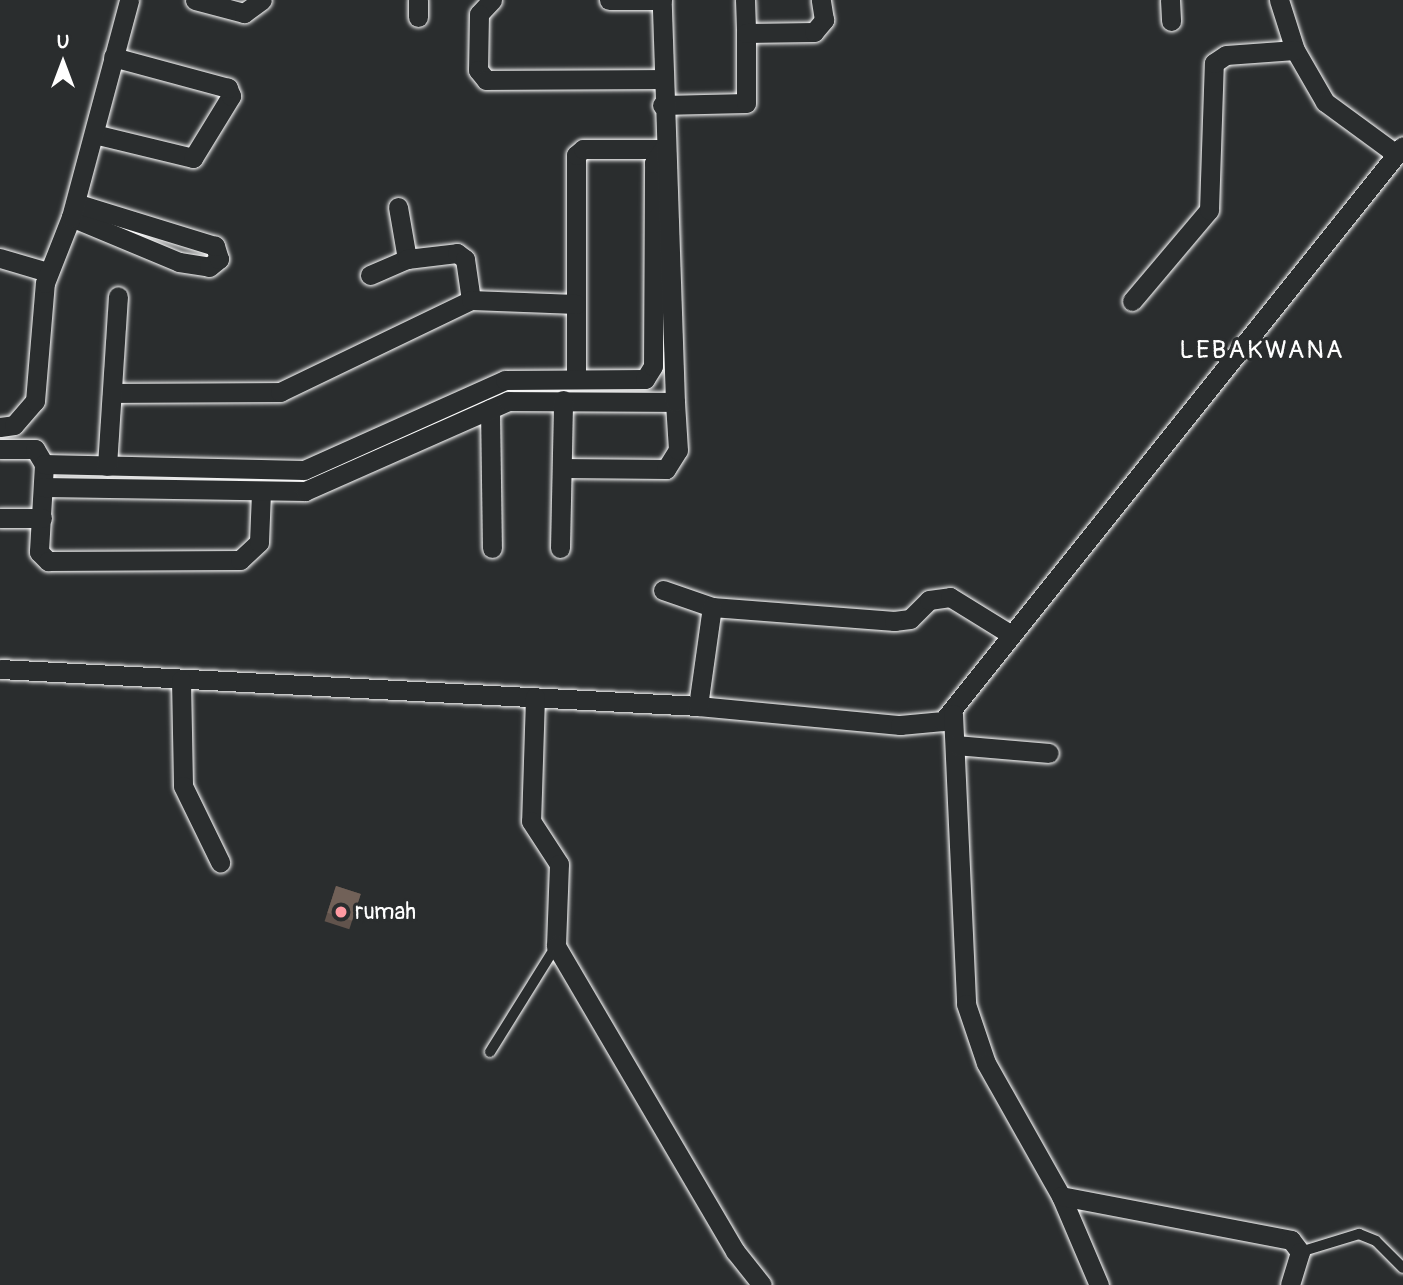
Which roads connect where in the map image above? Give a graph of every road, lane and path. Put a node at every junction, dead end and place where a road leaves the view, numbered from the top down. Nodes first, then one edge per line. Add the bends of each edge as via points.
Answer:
1 (129, 0) edge
2 (195, 0) edge
3 (262, 0) edge
4 (492, 0) edge
5 (610, 0) edge
6 (662, 0) edge
7 (745, 0) edge
8 (821, 0) edge
9 (1170, 0) edge
10 (1279, 0) edge
11 (1171, 20) dead end
12 (746, 33) junction
13 (1295, 50) junction
14 (113, 57) junction
15 (661, 79) junction
16 (662, 105) junction
17 (94, 134) junction
18 (663, 149) junction
19 (1400, 150) edge
20 (398, 207) dead end
21 (73, 210) junction
22 (157, 228) junction
23 (149, 250) junction
24 (0, 258) edge
25 (407, 259) junction
26 (48, 272) junction
27 (370, 275) dead end
28 (118, 296) dead end
29 (471, 300) junction
30 (1132, 301) dead end
31 (576, 304) junction
32 (576, 379) junction
33 (527, 389) junction
34 (113, 393) junction
35 (563, 400) junction
36 (675, 401) junction
37 (490, 409) junction
38 (0, 427) edge
39 (0, 449) edge
40 (44, 464) junction
41 (107, 466) junction
42 (562, 468) junction
43 (244, 469) junction
44 (43, 487) junction
45 (252, 494) junction
46 (0, 518) edge
47 (42, 518) junction
48 (492, 548) dead end
49 (560, 548) dead end
50 (663, 590) dead end
51 (712, 607) junction
52 (1010, 634) junction
53 (0, 669) edge
54 (181, 680) junction
55 (535, 697) junction
56 (698, 706) junction
57 (953, 714) junction
58 (956, 745) junction
59 (1049, 753) dead end
60 (220, 862) dead end
61 (556, 946) junction
62 (490, 1052) dead end
63 (1061, 1196) junction
64 (1300, 1252) junction
65 (1403, 1268) edge
66 (762, 1285) edge
67 (1099, 1285) edge
68 (1290, 1285) edge

1 - 14 street
2 - 3 street via 244,13
4 - 15 street via 478,14 478,70 486,80
5 - 6 street
6 - 15 street
7 - 12 street
8 - 12 street via 824,20 814,32
9 - 11 street
10 - 13 street
12 - 16 street via 746,103
13 - 19 street via 1325,102
13 - 30 street via 1226,55 1214,63 1209,210
14 - 17 street
14 - 17 street via 228,88 231,96 193,158
15 - 16 street
16 - 18 street
17 - 21 street
18 - 31 street via 583,149 576,155
18 - 32 street via 654,163 652,371 640,380
18 - 36 street via 672,162
19 - 52 street
20 - 25 street
21 - 22 street
21 - 23 street
21 - 26 street
22 - 23 street
22 - 23 street via 215,246 219,258 200,267
24 - 26 street
25 - 27 street
25 - 29 street via 457,253 465,259
26 - 38 street via 35,401 14,425
28 - 34 street
29 - 31 street
29 - 34 street via 280,392
31 - 32 street
32 - 33 street
33 - 35 street
33 - 37 street
33 - 43 street via 505,380 304,470
34 - 41 street
35 - 36 street
35 - 42 street
36 - 42 street via 678,450 666,469
37 - 45 street via 305,491
37 - 48 street
39 - 40 street via 35,449
40 - 41 street
40 - 44 street
41 - 43 street
42 - 49 street
43 - 45 street
44 - 45 street
44 - 47 street
45 - 47 street via 259,542 232,562 48,561 39,552
46 - 47 street
50 - 51 street
51 - 52 street via 894,621 910,619 939,596
51 - 56 street
52 - 57 street
53 - 54 street
54 - 55 street
54 - 60 street via 183,786
55 - 56 street
55 - 61 street via 531,821 559,864
56 - 57 street via 900,725 923,725
57 - 58 street
58 - 59 street
58 - 63 street via 966,1004 986,1063
61 - 62 lane
61 - 66 street via 735,1251
63 - 64 street via 1276,1234
63 - 67 street
64 - 65 lane via 1359,1234 1376,1241
64 - 68 street

